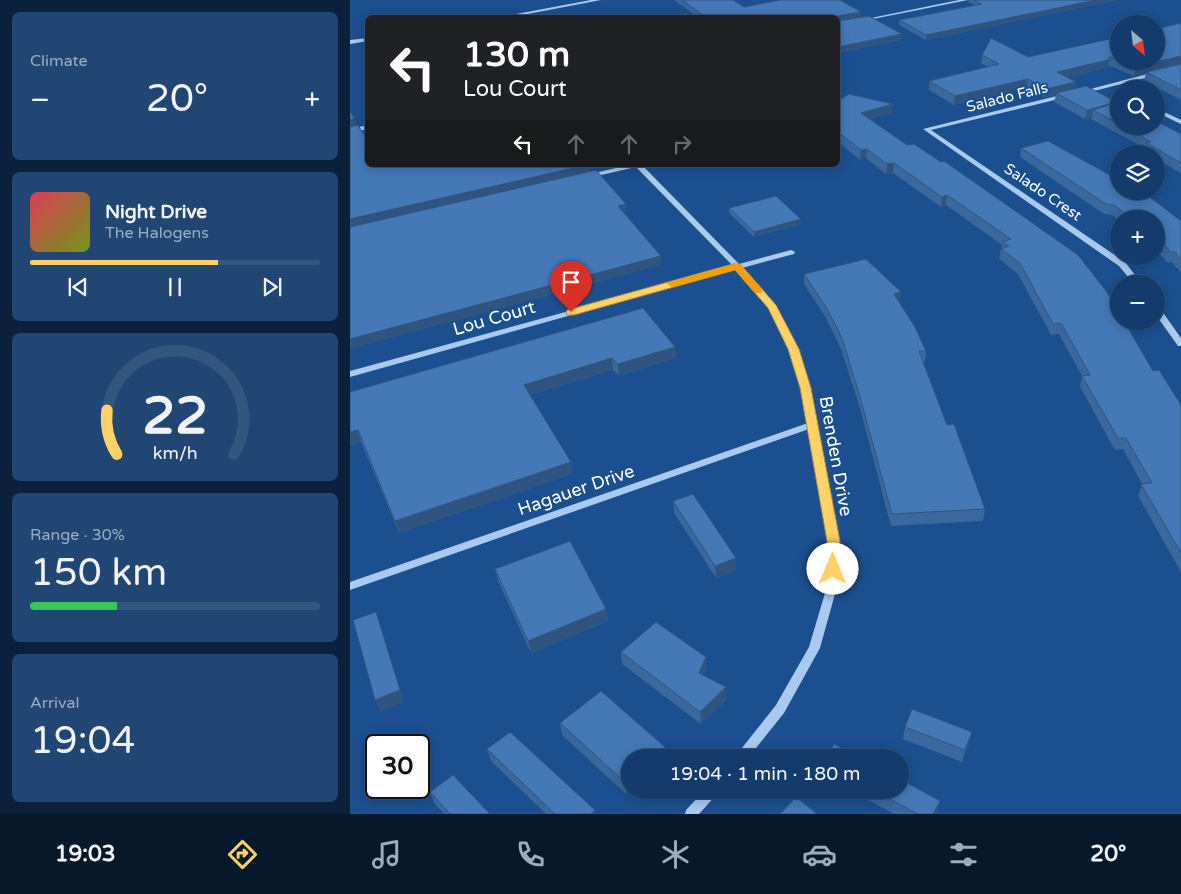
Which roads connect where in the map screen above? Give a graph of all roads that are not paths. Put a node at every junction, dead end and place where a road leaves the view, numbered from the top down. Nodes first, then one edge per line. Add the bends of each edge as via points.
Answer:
1 (599, 0) edge
2 (966, 0) edge
3 (513, 15) edge
4 (856, 22) edge
5 (365, 40) edge
6 (350, 42) edge
7 (1163, 72) edge
8 (1109, 85) joint
9 (1165, 114) edge
10 (1181, 122) edge
11 (365, 128) edge
12 (926, 129) joint
13 (350, 131) edge
14 (628, 167) edge
15 (639, 167) edge
16 (579, 178) edge
17 (792, 252) dead end
18 (737, 266) junction
19 (1131, 275) edge
20 (1165, 322) edge
21 (1181, 344) edge
22 (350, 374) edge
23 (812, 424) junction
24 (350, 586) edge
25 (747, 749) edge
26 (705, 799) edge
27 (691, 814) edge

1 - 3 street
2 - 4 street
5 - 6 street
7 - 8 street, Salado Falls
8 - 12 street, Salado Falls
9 - 10 street
11 - 13 street
12 - 19 street, Salado Crest via 1122,264
14 - 16 street
15 - 18 street, Brenden Drive
17 - 18 street, Lou Court
18 - 22 street, Lou Court
18 - 23 street, Brenden Drive via 772,307 794,349 806,388
20 - 21 street
23 - 24 street, Hagauer Drive
23 - 25 street, Brenden Drive via 833,541 833,583 814,648 780,709
26 - 27 street

